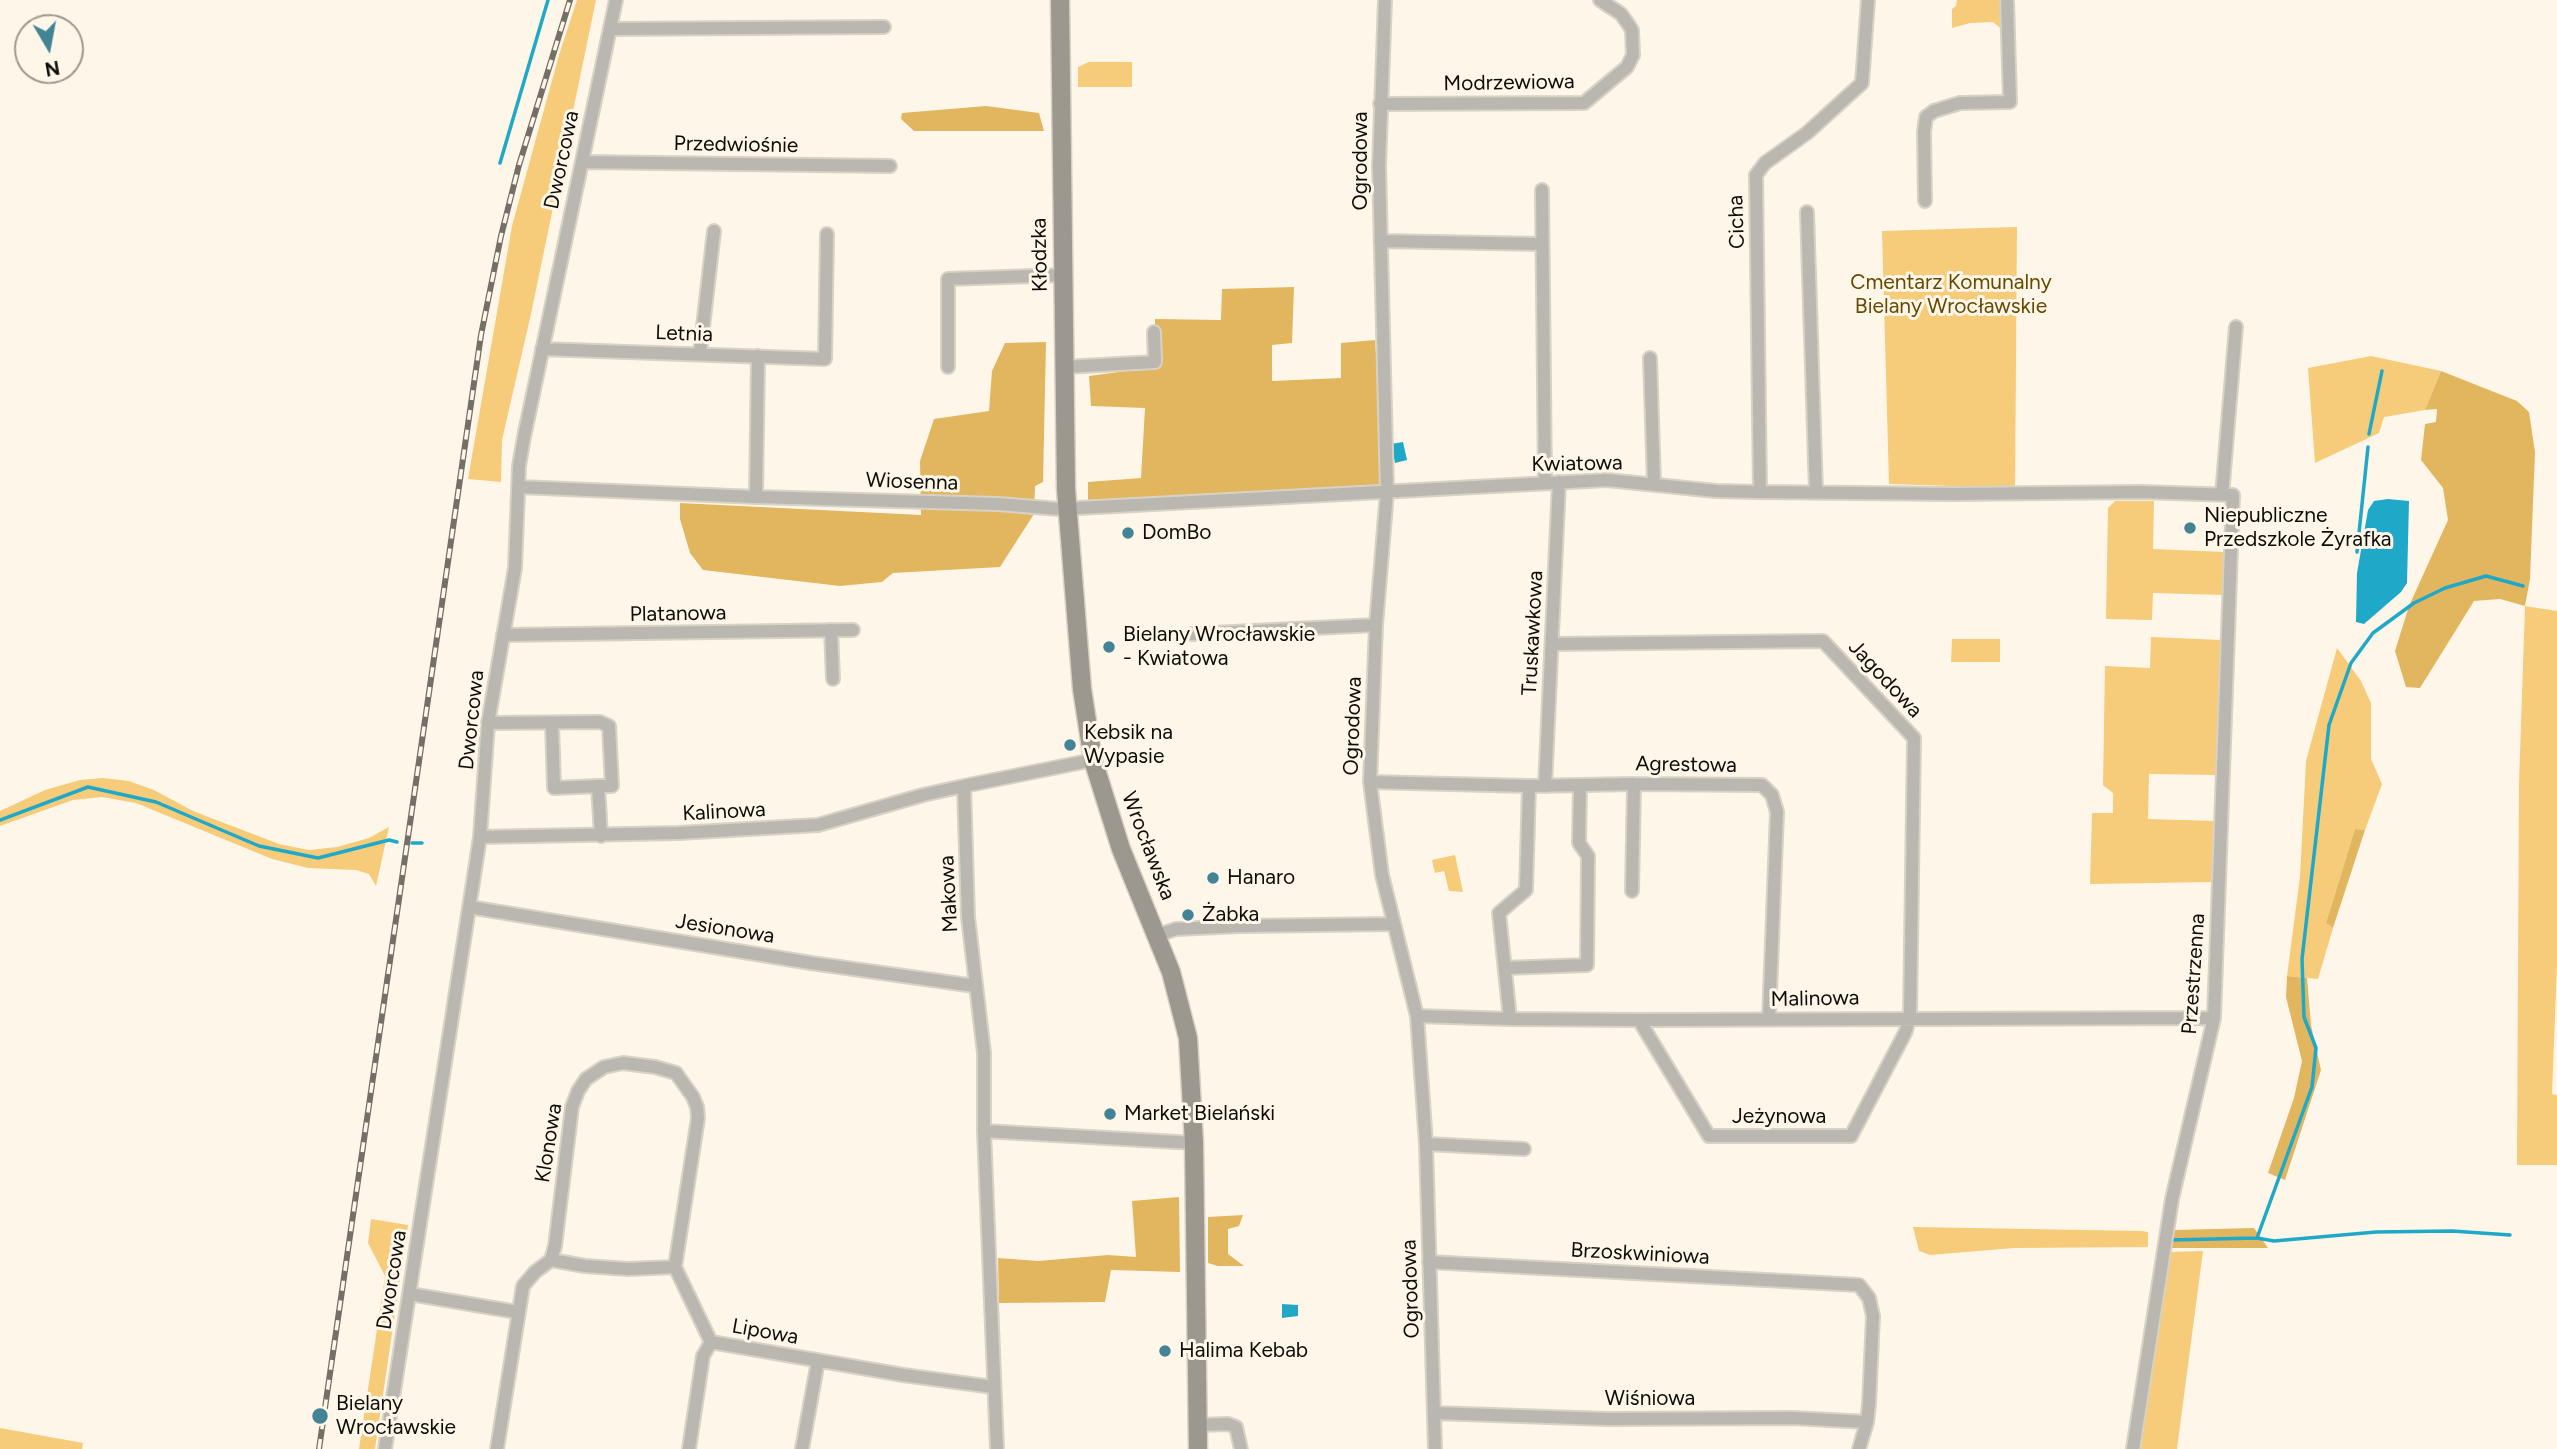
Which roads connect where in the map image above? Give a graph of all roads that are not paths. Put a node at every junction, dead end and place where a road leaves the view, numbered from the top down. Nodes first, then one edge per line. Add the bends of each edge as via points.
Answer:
1 (616, 0) edge
2 (1060, 0) edge
3 (1385, 0) edge
4 (1600, 0) edge
5 (1868, 0) edge
6 (2007, 0) edge
7 (884, 27) dead end
8 (610, 29) junction
9 (1380, 104) junction
10 (582, 162) junction
11 (890, 166) dead end
12 (1542, 190) dead end
13 (1925, 201) dead end
14 (1807, 212) dead end
15 (714, 231) dead end
16 (827, 234) dead end
17 (1381, 241) junction
18 (1541, 244) junction
19 (1063, 275) junction
20 (2236, 327) dead end
21 (1153, 332) dead end
22 (542, 349) junction
23 (701, 353) junction
24 (758, 356) junction
25 (1650, 358) dead end
26 (948, 367) dead end
27 (1064, 367) junction
28 (1559, 482) junction
29 (1545, 483) junction
30 (1654, 483) junction
31 (519, 487) junction
32 (1387, 492) junction
33 (1760, 492) junction
34 (1816, 492) junction
35 (2228, 495) junction
36 (756, 497) junction
37 (1067, 509) junction
38 (1376, 625) junction
39 (831, 630) junction
40 (853, 630) dead end
41 (1192, 634) dead end
42 (503, 635) junction
43 (1552, 644) junction
44 (833, 679) dead end
45 (488, 723) junction
46 (552, 723) junction
47 (1093, 760) junction
48 (1370, 782) junction
49 (1634, 784) junction
50 (1580, 785) junction
51 (598, 786) junction
52 (964, 786) junction
53 (1529, 786) junction
54 (1545, 786) junction
55 (480, 836) junction
56 (601, 836) junction
57 (1632, 891) dead end
58 (469, 907) junction
59 (1393, 924) junction
60 (1158, 935) junction
61 (1505, 968) junction
62 (975, 986) junction
63 (1417, 1016) junction
64 (1910, 1017) junction
65 (2214, 1018) junction
66 (1510, 1019) junction
67 (1769, 1019) junction
68 (1639, 1020) junction
69 (984, 1131) junction
70 (1194, 1143) junction
71 (1426, 1144) junction
72 (1524, 1149) dead end
73 (551, 1260) junction
74 (1429, 1262) junction
75 (675, 1267) junction
76 (410, 1294) junction
77 (518, 1308) junction
78 (711, 1342) junction
79 (818, 1361) junction
80 (993, 1387) junction
81 (1434, 1413) junction
82 (1867, 1422) junction
83 (1198, 1425) junction
84 (385, 1449) edge
85 (497, 1449) edge
86 (689, 1449) edge
87 (802, 1449) edge
88 (997, 1449) edge
89 (1198, 1449) edge
90 (1241, 1449) edge
91 (1435, 1449) edge
92 (1859, 1449) edge
93 (2133, 1449) edge

1 - 8 street, Dworcowa
2 - 19 main road, Kłodzka
3 - 9 street, Ogrodowa
4 - 9 street, Modrzewiowa via 1629,24 1633,55 1627,67 1584,103
5 - 33 street, Cicha via 1862,83 1756,175
6 - 13 street via 2010,102 1960,103 1926,117
7 - 8 street
8 - 10 street, Dworcowa
9 - 17 street, Ogrodowa
10 - 11 street, Przedwiośnie
10 - 22 street, Dworcowa
12 - 18 street
14 - 34 street
15 - 23 street
16 - 24 street, Letnia via 825,359
17 - 18 street
17 - 32 street, Ogrodowa
18 - 29 street
19 - 26 street via 948,279
19 - 27 main road, Kłodzka
20 - 35 street, Przestrzenna
21 - 27 street via 1155,362
22 - 23 street, Letnia
22 - 31 street, Dworcowa
23 - 24 street, Letnia
24 - 36 street
25 - 30 street
27 - 37 main road, Kłodzka
28 - 29 street, Kwiatowa
28 - 30 street, Kwiatowa
28 - 43 street, Truskawkowa
29 - 32 street, Kwiatowa
30 - 33 street, Kwiatowa
31 - 36 street, Wiosenna
31 - 42 street, Dworcowa via 515,569
32 - 37 street, Kwiatowa
32 - 38 street, Ogrodowa
33 - 34 street, Kwiatowa
34 - 35 street, Kwiatowa
35 - 65 street, Przestrzenna
36 - 37 street, Wiosenna
37 - 47 main road, Wrocławska via 1083,702
38 - 41 street
38 - 48 street, Ogrodowa
39 - 40 street, Platanowa
39 - 42 street, Platanowa
39 - 44 street
42 - 45 street, Dworcowa
43 - 54 street, Truskawkowa
43 - 64 street, Jagodowa via 1823,641 1914,738
45 - 46 street
45 - 55 street, Dworcowa
46 - 51 street via 554,789
46 - 51 street via 600,722 608,726 612,786
47 - 52 street
47 - 60 main road, Wrocławska via 1121,849
48 - 53 street, Agrestowa
48 - 59 street, Ogrodowa via 1378,854
49 - 50 street, Agrestowa
49 - 57 street
49 - 67 street, Agrestowa via 1762,785 1772,795 1777,812
50 - 54 street, Agrestowa
50 - 61 street via 1579,843 1588,856 1587,965
51 - 56 street
52 - 56 street, Kalinowa via 818,825
52 - 62 street, Makowa
53 - 54 street, Agrestowa
53 - 61 street via 1526,890 1499,914
55 - 56 street, Kalinowa
55 - 58 street, Dworcowa
58 - 62 street, Jesionowa
58 - 76 street, Dworcowa
59 - 60 street via 1176,929
59 - 63 street, Ogrodowa
60 - 70 main road, Wrocławska via 1188,1038
61 - 66 street
62 - 69 street, Makowa via 984,1045
63 - 66 street, Malinowa
63 - 71 street, Ogrodowa
64 - 65 street, Malinowa
64 - 67 street, Malinowa
64 - 68 street, Jeżynowa via 1851,1136 1709,1136
65 - 93 street, Przestrzenna via 2172,1199
66 - 68 street, Malinowa
67 - 68 street, Malinowa
69 - 70 street
69 - 80 street, Makowa
70 - 83 main road, Wrocławska
71 - 72 street
71 - 74 street, Ogrodowa
73 - 75 street via 628,1269
73 - 75 street, Klonowa via 572,1107 586,1079 604,1066 623,1063 676,1073 697,1107
73 - 77 street via 523,1286
74 - 81 street, Ogrodowa
74 - 82 street, Brzoskwiniowa via 1859,1285 1872,1306
75 - 78 street, Lipowa
76 - 77 street
76 - 84 street, Dworcowa
77 - 85 street
78 - 79 street, Lipowa
78 - 86 street via 703,1356
79 - 80 street, Lipowa
79 - 87 street
80 - 88 street, Makowa
81 - 82 street, Wiśniowa
81 - 91 street, Ogrodowa
82 - 92 street
83 - 89 main road, Wrocławska
83 - 90 street via 1236,1427

